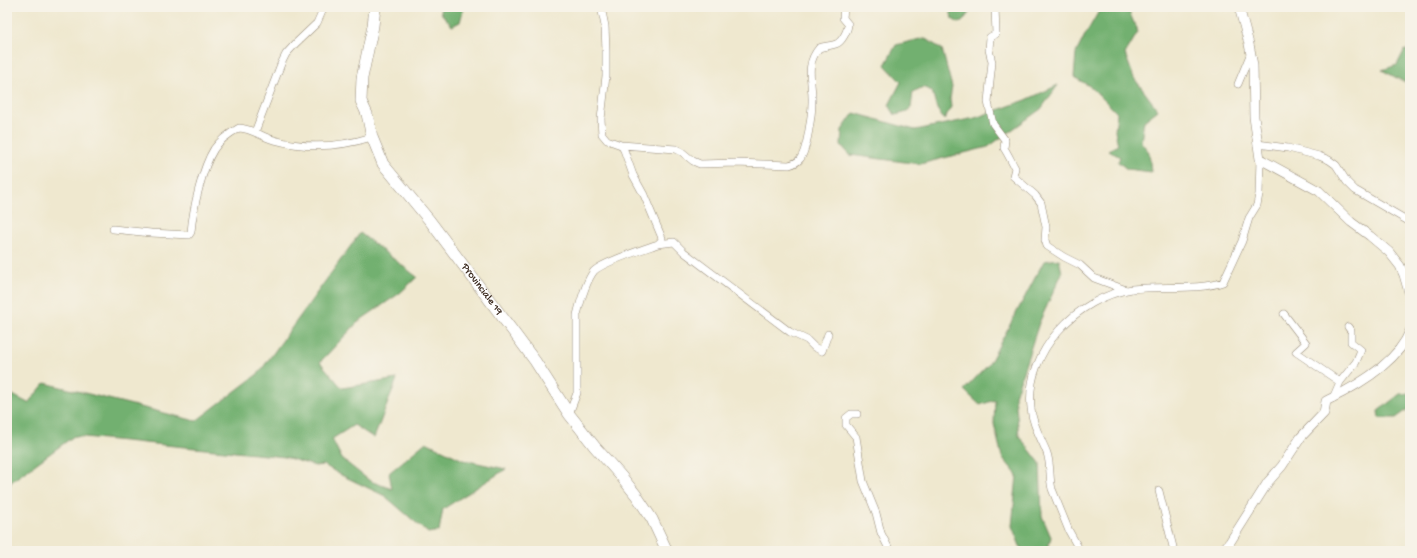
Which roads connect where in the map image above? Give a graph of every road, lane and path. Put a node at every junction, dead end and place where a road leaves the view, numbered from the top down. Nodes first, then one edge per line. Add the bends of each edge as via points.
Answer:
1 (324, 7) edge
2 (375, 7) edge
3 (601, 7) edge
4 (844, 7) edge
5 (996, 7) edge
6 (1239, 7) edge
7 (1250, 55) junction
8 (1238, 84) dead end
9 (255, 132) junction
10 (372, 137) junction
11 (1257, 144) junction
12 (621, 145) junction
13 (1260, 159) junction
14 (1410, 222) edge
15 (113, 229) dead end
16 (658, 244) junction
17 (1126, 290) junction
18 (1410, 296) edge
19 (1284, 314) dead end
20 (1348, 327) dead end
21 (1410, 331) edge
22 (828, 334) dead end
23 (1340, 382) junction
24 (1333, 398) junction
25 (570, 414) junction
26 (857, 414) dead end
27 (1159, 491) dead end
28 (667, 551) edge
29 (890, 551) edge
30 (1080, 551) edge
31 (1174, 551) edge
32 (1222, 551) edge

1 - 9 street via 317,23 286,54 280,64
2 - 10 main road, Provinciale 19 via 362,93
3 - 12 street via 606,51 602,134 607,140
4 - 12 street via 843,18 848,28 841,40 837,44 819,48 812,57 812,103 808,138 804,153 796,163 706,164 693,161 676,150
5 - 17 street via 996,34 990,37 989,50 992,62 988,102 992,124 1005,140 1004,148 1015,168 1013,176 1035,194 1041,203 1047,246 1080,265 1094,278
6 - 7 street
7 - 8 street
7 - 11 street
9 - 10 street via 276,141 314,147
9 - 15 street via 240,128 214,149 206,168 189,235
10 - 25 main road, Provinciale 19 via 383,164 430,221 512,330
11 - 13 street
11 - 14 street via 1288,148 1329,160 1336,165 1355,190
12 - 16 street via 660,232 662,238
13 - 17 street via 1257,205 1223,282 1200,286
13 - 18 street via 1319,191 1351,222 1389,252 1400,266
16 - 22 street via 674,242 769,317 814,347 822,351
16 - 25 street via 624,256 594,271 580,303 577,392
17 - 30 street via 1104,297 1073,317 1058,331 1046,346 1033,378 1030,407 1047,454 1050,483
19 - 23 street via 1306,343 1296,352
20 - 23 street via 1351,331 1351,342 1361,350 1356,362
21 - 24 street via 1393,356 1366,379
23 - 24 street
24 - 32 street via 1326,401 1324,413 1301,437
25 - 28 main road, Provinciale 19 via 594,447 636,495 652,519
26 - 29 street via 851,414 846,418 846,425 856,437 863,481
27 - 31 street

